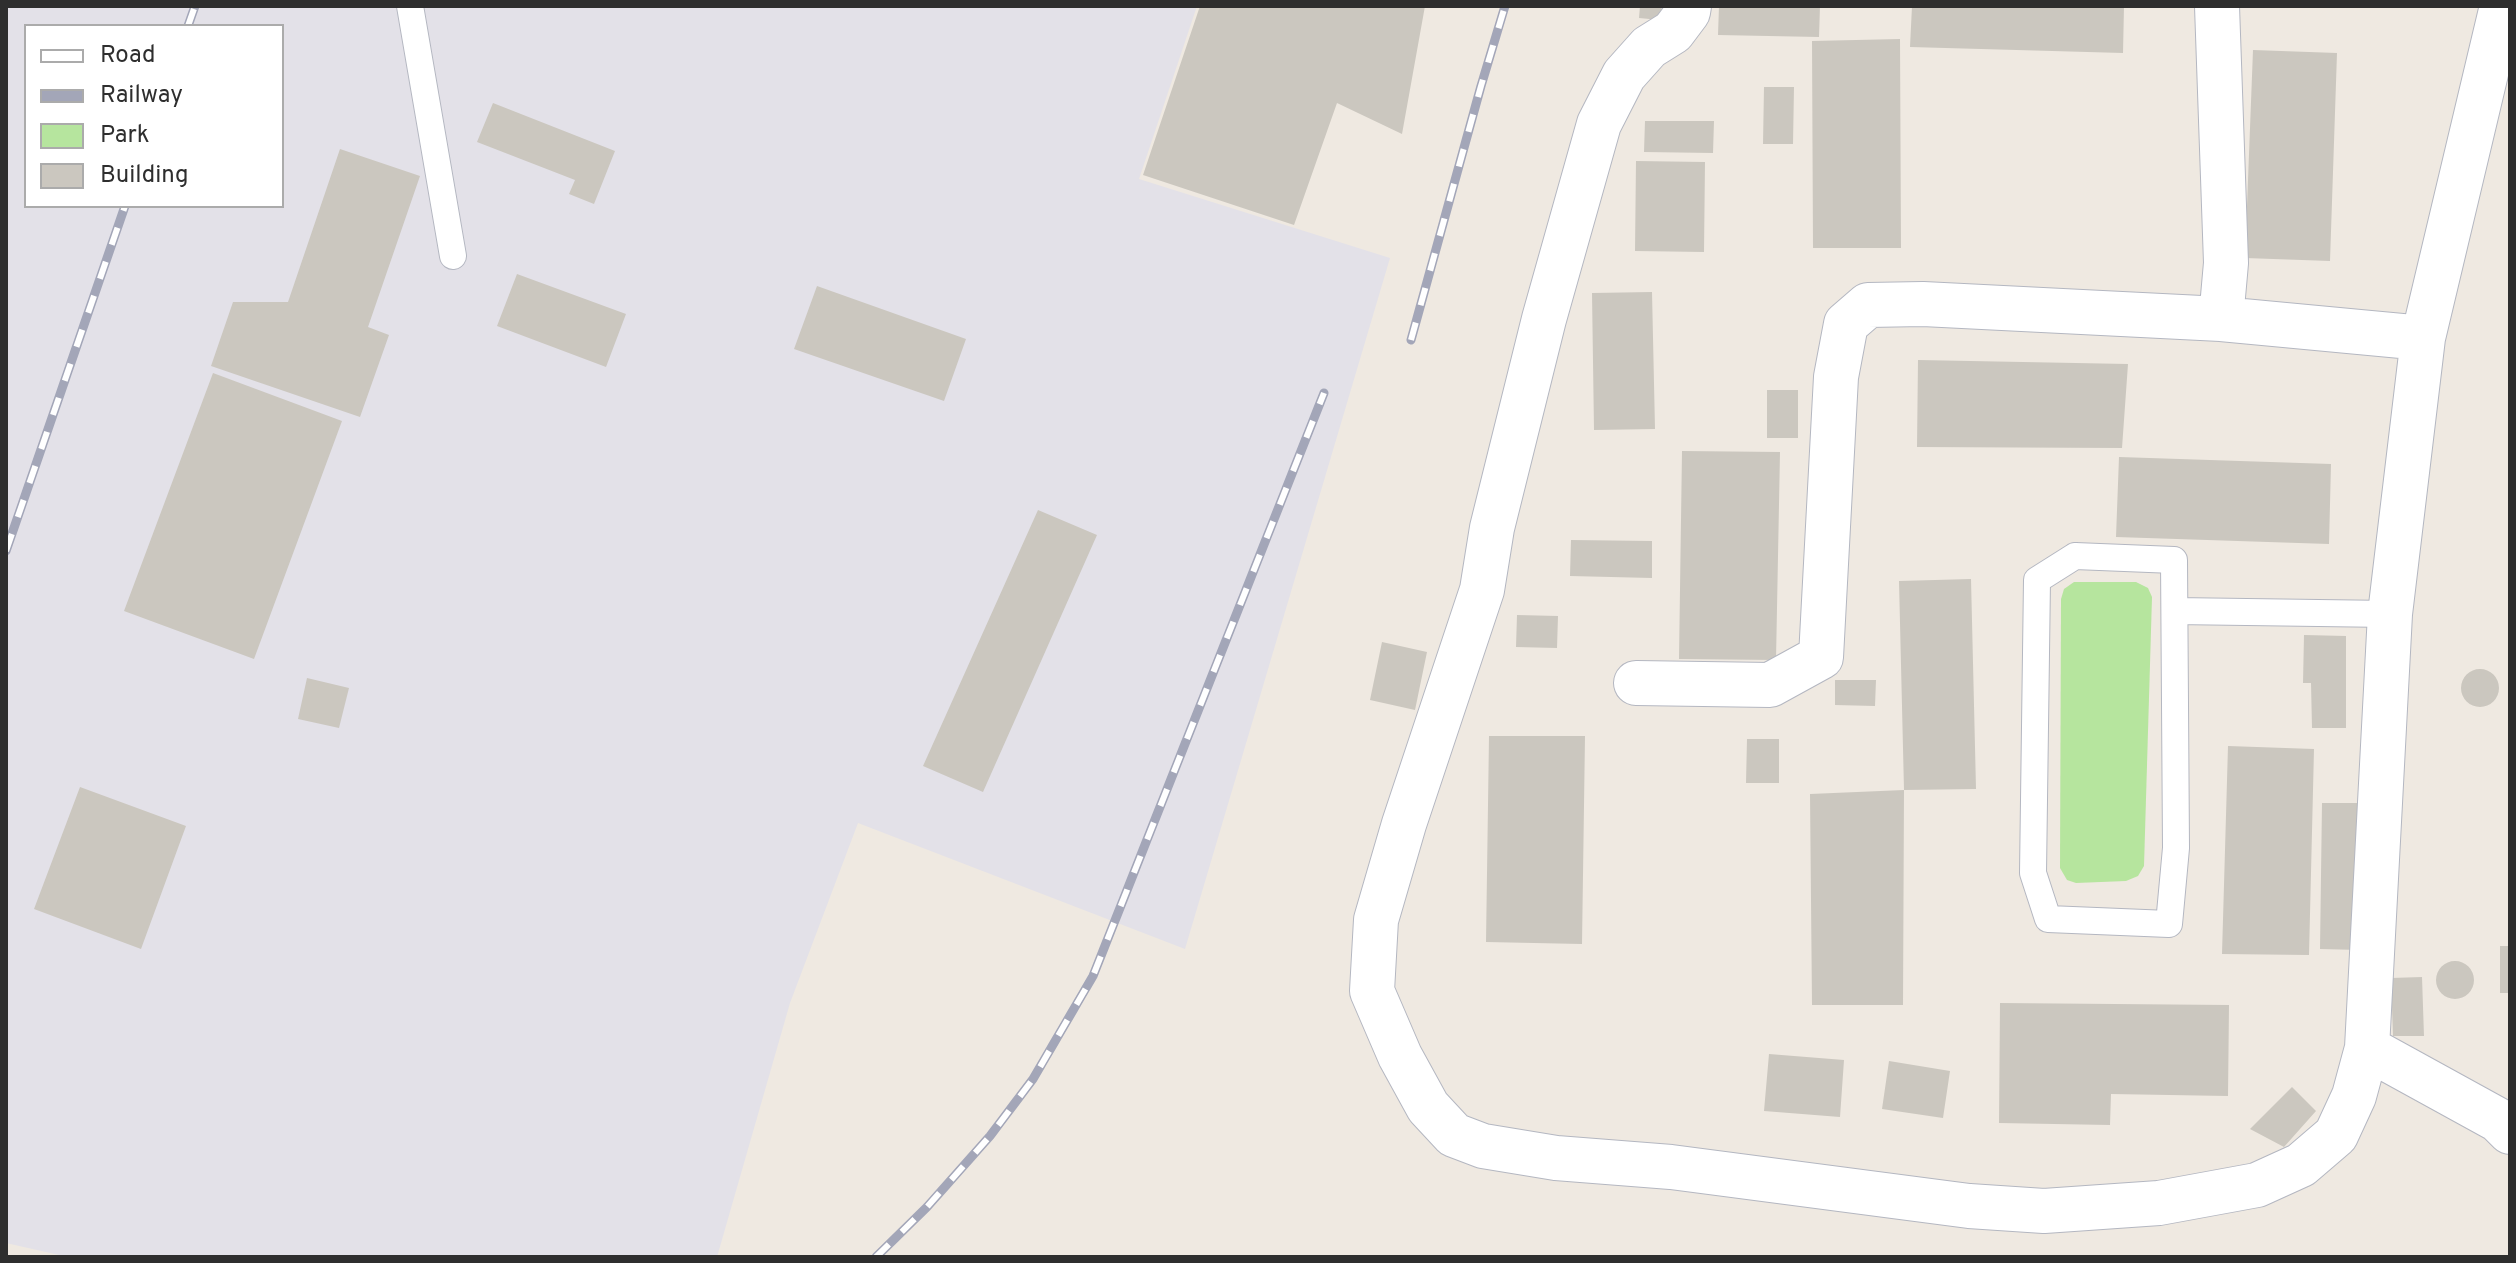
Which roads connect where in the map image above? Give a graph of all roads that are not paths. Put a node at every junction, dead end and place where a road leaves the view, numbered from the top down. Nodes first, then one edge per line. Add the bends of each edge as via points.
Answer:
1 (410, 6) edge
2 (1689, 6) edge
3 (2217, 6) edge
4 (2502, 6) edge
5 (453, 256) dead end
6 (2221, 319) junction
7 (2423, 338) junction
8 (2175, 611) junction
9 (2390, 614) junction
10 (1636, 683) dead end
11 (2367, 1048) junction
12 (2510, 1132) edge

1 - 5 lane
2 - 11 street via 1673,32 1649,47 1624,75 1599,124 1540,334 1482,590 1376,920 1372,991 1428,1107 1454,1135 1483,1146 2044,1211 2159,1203 2257,1185 2301,1165 2336,1135
3 - 6 street via 2226,263
4 - 7 street
6 - 7 street
6 - 10 street via 1868,305 1846,324 1836,377 1821,657 1770,685
7 - 9 street
8 - 8 lane via 2174,560 2075,556 2037,580 2033,873 2048,919 2169,924 2176,848
8 - 9 lane
9 - 11 street
11 - 12 street via 2498,1120

